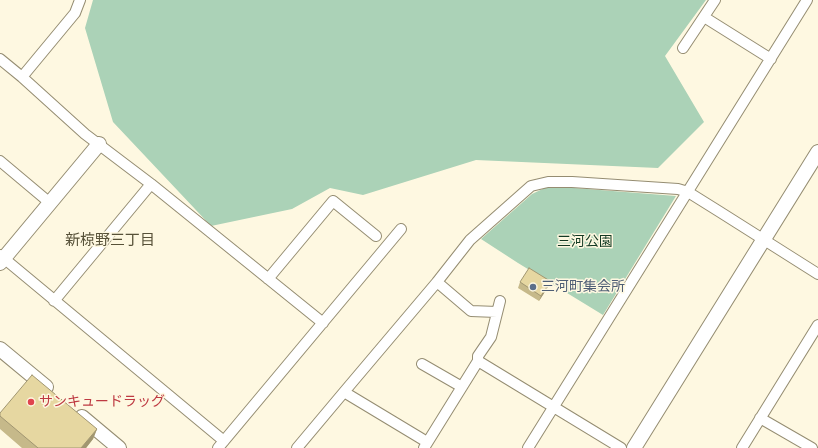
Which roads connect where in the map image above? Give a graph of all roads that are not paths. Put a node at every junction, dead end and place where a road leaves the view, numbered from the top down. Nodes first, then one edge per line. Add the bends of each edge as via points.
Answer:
1 (80, 0) edge
2 (715, 0) edge
3 (807, 0) edge
4 (704, 17) junction
5 (684, 48) dead end
6 (771, 59) junction
7 (0, 60) edge
8 (22, 77) junction
9 (99, 144) junction
10 (818, 152) edge
11 (0, 161) edge
12 (151, 184) junction
13 (688, 192) junction
14 (50, 203) junction
15 (401, 229) dead end
16 (376, 236) dead end
17 (764, 240) junction
18 (1, 259) edge
19 (818, 274) edge
20 (268, 279) junction
21 (438, 282) junction
22 (54, 301) junction
23 (500, 301) dead end
24 (497, 312) junction
25 (323, 323) junction
26 (818, 325) edge
27 (0, 349) edge
28 (478, 361) junction
29 (422, 364) dead end
30 (462, 387) junction
31 (344, 392) junction
32 (54, 394) edge
33 (553, 407) junction
34 (71, 408) edge
35 (760, 418) junction
36 (221, 445) edge
37 (426, 445) edge
38 (119, 448) edge
39 (297, 448) edge
40 (528, 448) edge
41 (621, 448) edge
42 (634, 448) edge
43 (742, 448) edge
44 (812, 448) edge

1 - 8 street via 75,13
2 - 4 street
3 - 6 street
4 - 5 street
4 - 6 street
6 - 13 street
7 - 8 street
8 - 9 street
9 - 12 street
9 - 14 street
10 - 17 street
11 - 14 street
12 - 20 street
12 - 22 street
13 - 17 street
13 - 21 street via 678,189 572,182 548,182 531,186 470,240
13 - 33 street
14 - 18 street
15 - 25 street
16 - 20 street via 333,201
17 - 19 street
17 - 42 street
18 - 22 street
20 - 25 street
21 - 24 street via 471,311
21 - 31 street
22 - 36 street
23 - 24 street
24 - 28 street via 491,337 478,356
25 - 36 street
26 - 35 street
27 - 32 street
28 - 30 street
28 - 33 street
29 - 30 street
30 - 37 street
31 - 37 street
31 - 39 street
33 - 40 street
33 - 41 street
34 - 38 street
35 - 43 street
35 - 44 street

